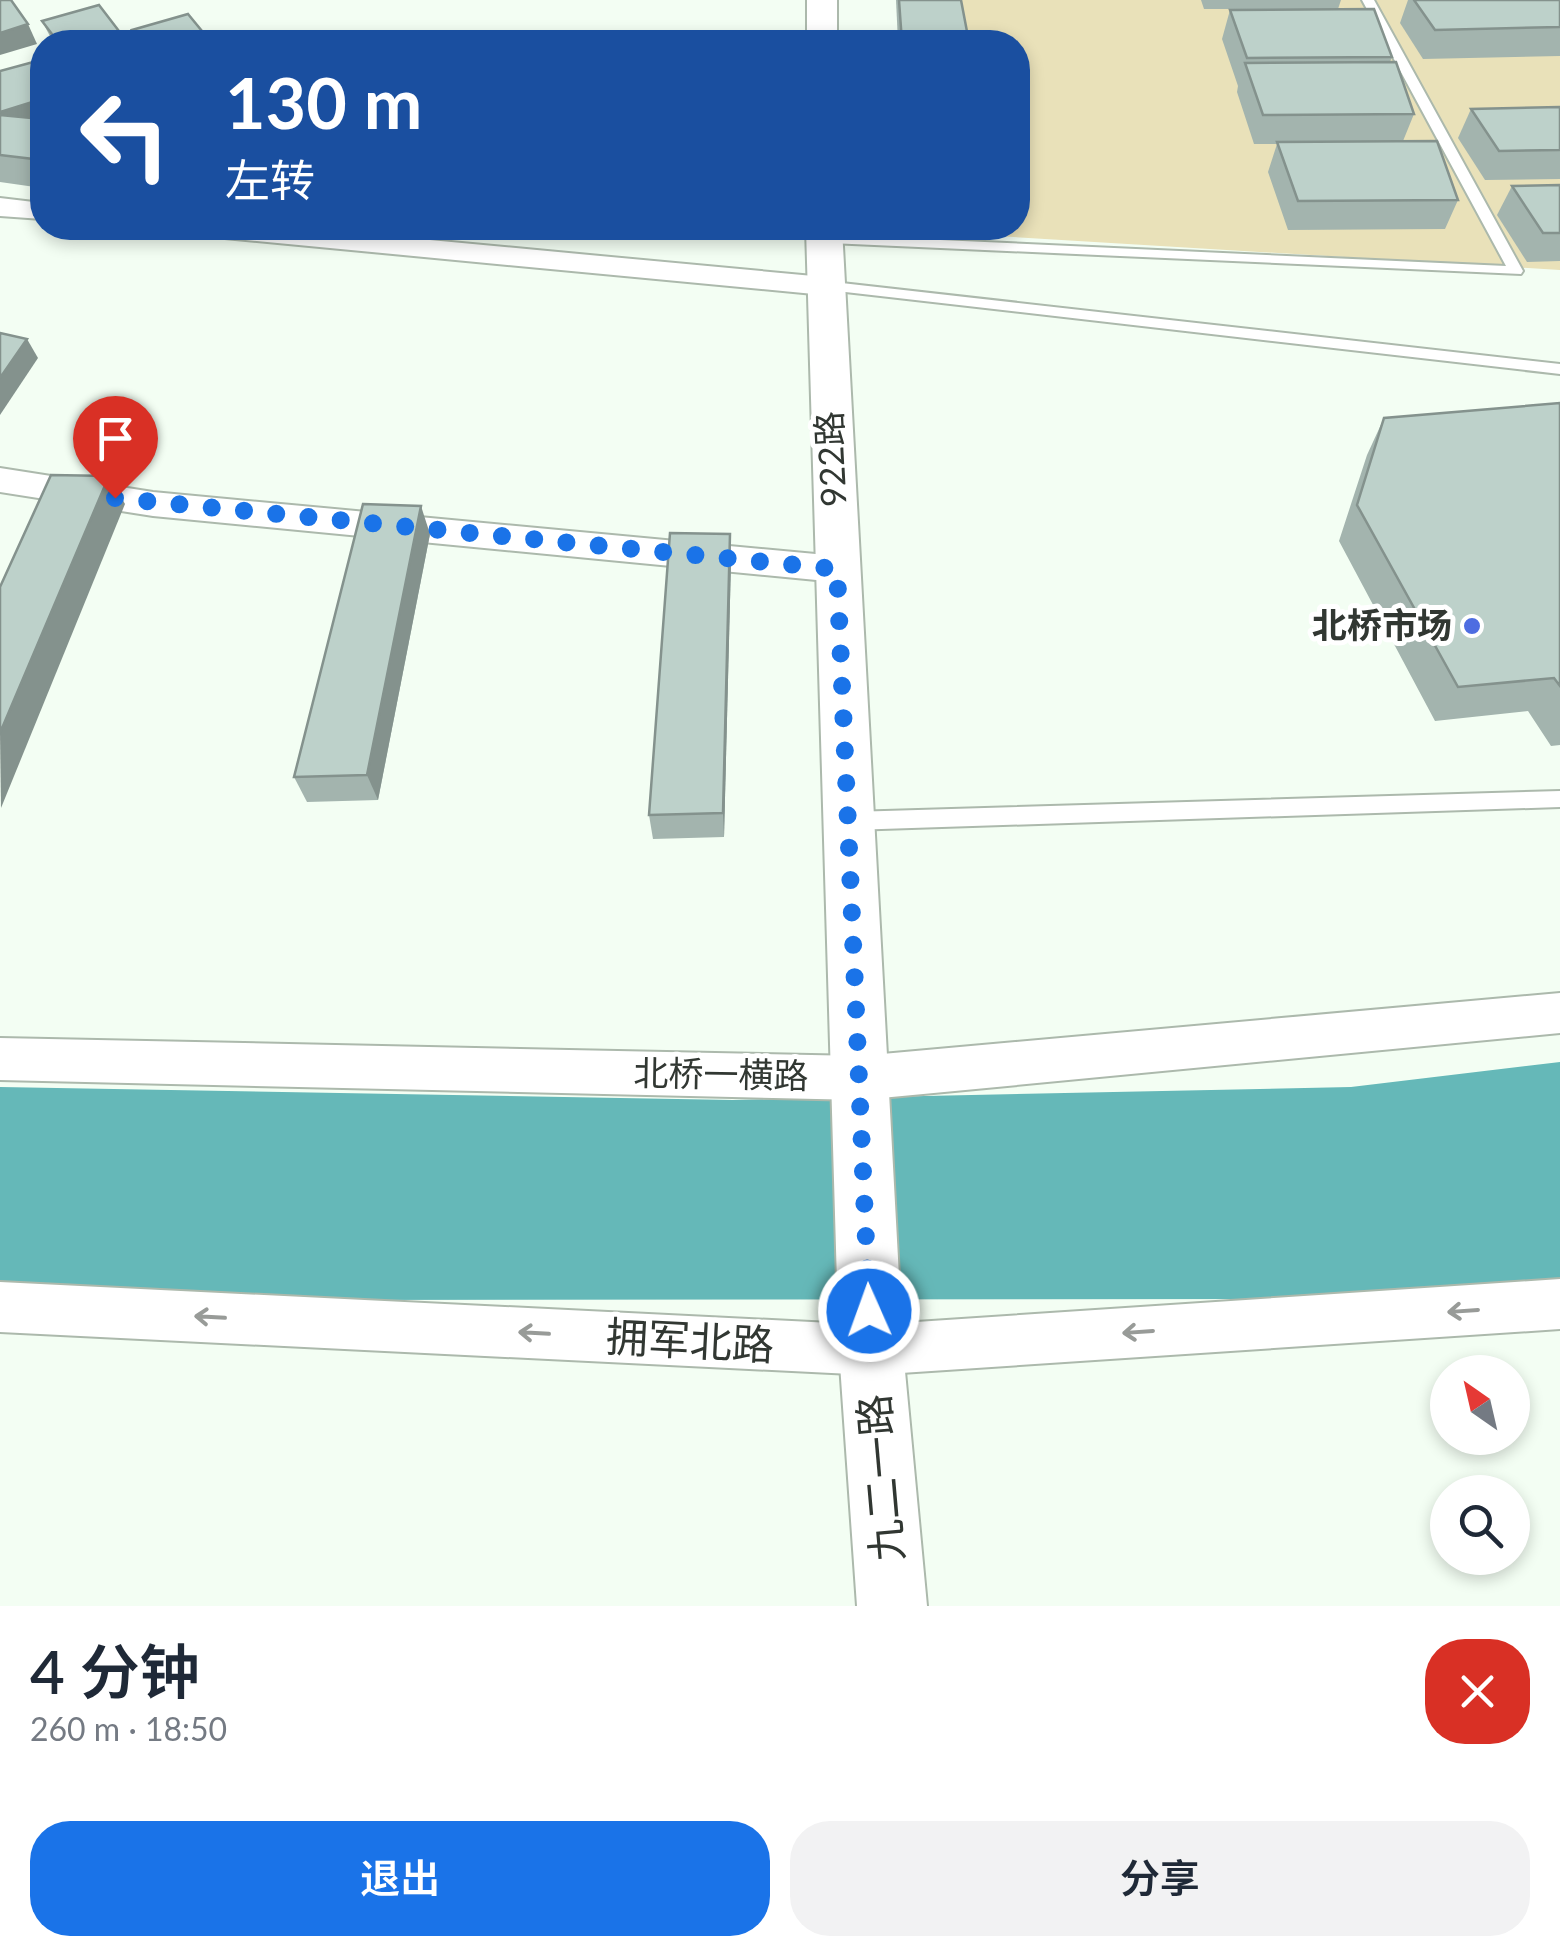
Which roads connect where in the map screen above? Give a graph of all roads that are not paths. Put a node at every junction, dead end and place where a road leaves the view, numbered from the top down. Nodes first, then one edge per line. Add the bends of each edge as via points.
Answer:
1 (822, 0) edge
2 (1368, 0) edge
3 (822, 30) edge
4 (0, 207) edge
5 (30, 210) edge
6 (340, 240) edge
7 (827, 240) edge
8 (954, 240) edge
9 (824, 286) junction
10 (1560, 368) edge
11 (0, 480) edge
12 (837, 569) junction
13 (1560, 798) edge
14 (848, 821) junction
15 (1560, 1012) edge
16 (0, 1058) edge
17 (860, 1078) junction
18 (1560, 1304) edge
19 (0, 1307) edge
20 (871, 1350) junction
21 (892, 1606) edge

1 - 3 street
2 - 8 lane via 1516,271
4 - 5 street
6 - 9 street
7 - 9 street, 922路
9 - 10 lane
9 - 12 street, 922路
11 - 12 street via 153,504
12 - 14 street, 922路
13 - 14 lane
14 - 17 street, 922路
15 - 17 street, 北桥一横路
16 - 17 street, 北桥一横路
17 - 20 street, 922路
18 -> 20 street, 拥军北路
20 -> 19 street, 拥军北路
20 - 21 street, 九二一路

